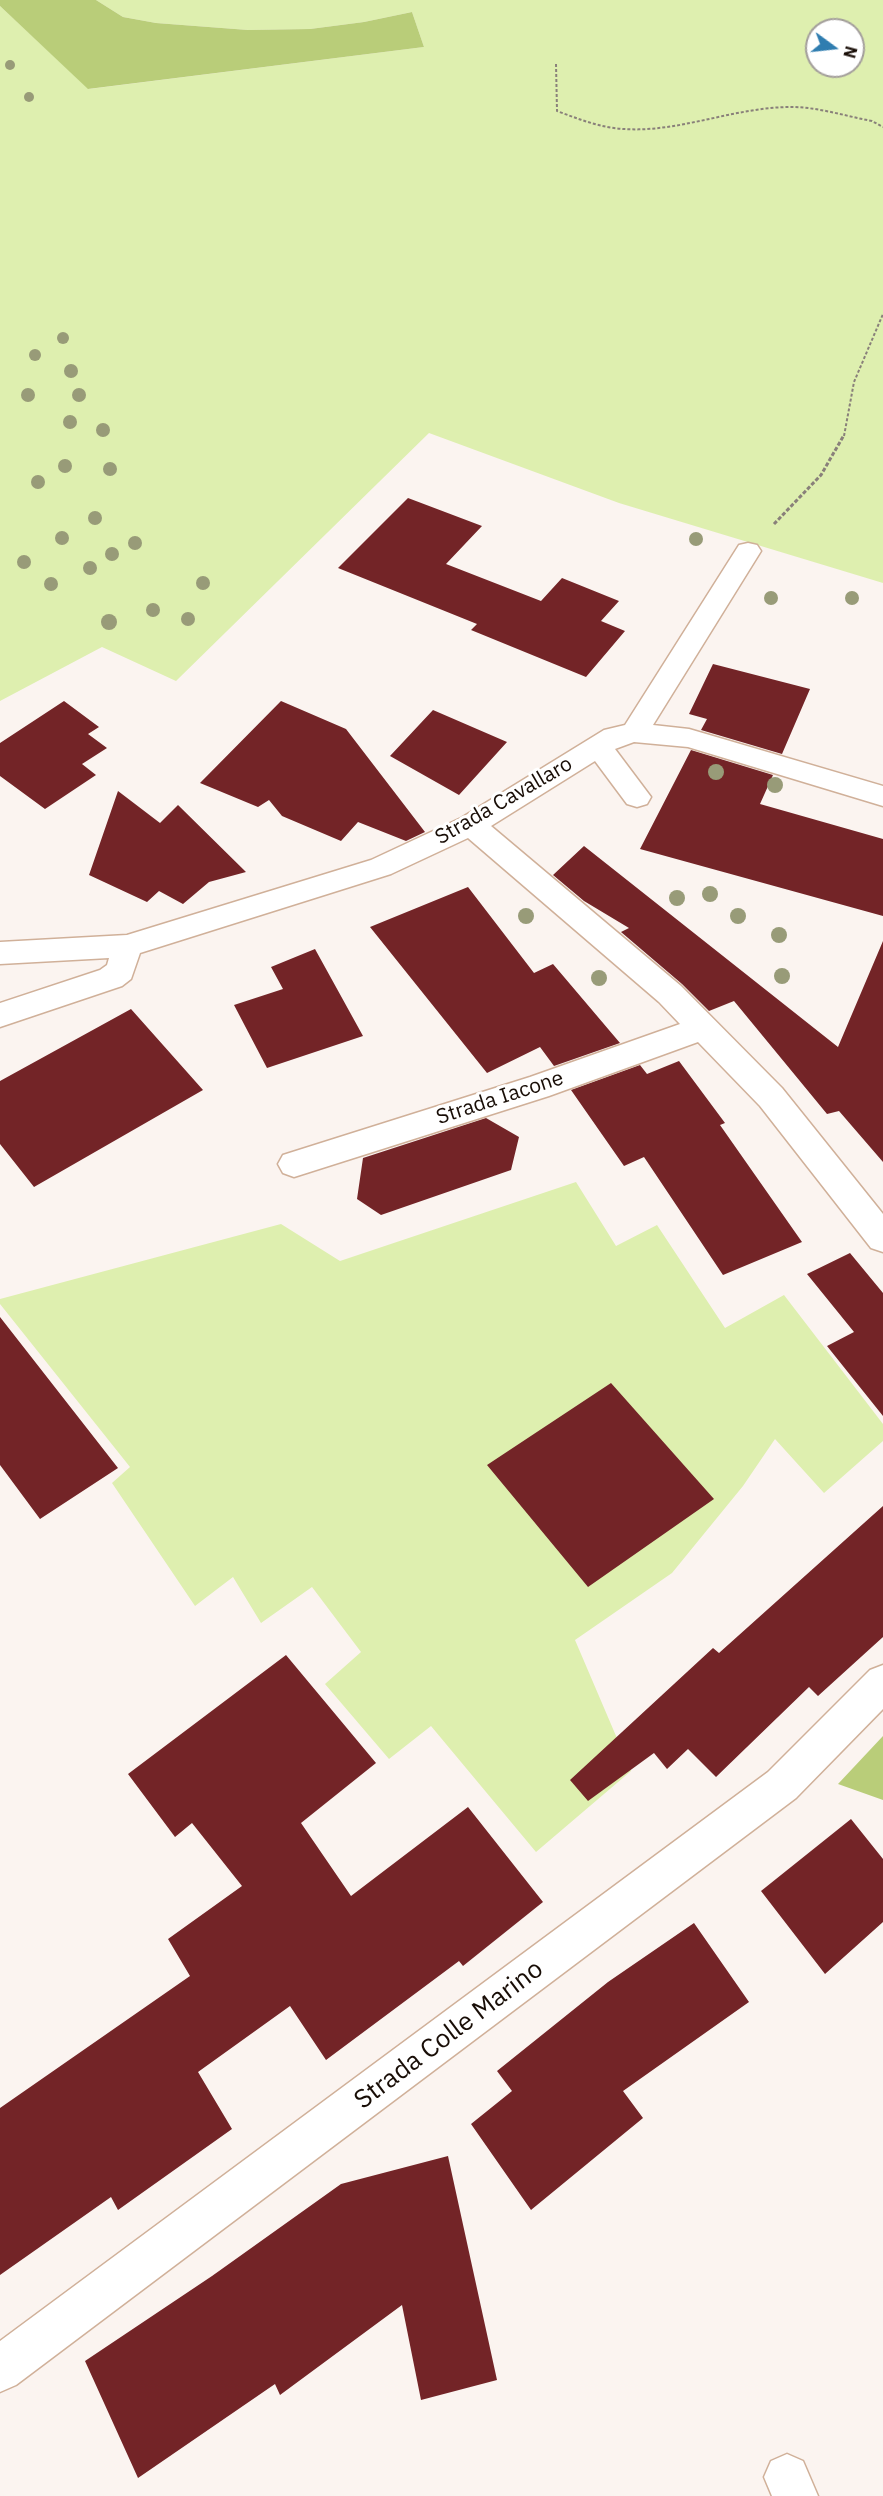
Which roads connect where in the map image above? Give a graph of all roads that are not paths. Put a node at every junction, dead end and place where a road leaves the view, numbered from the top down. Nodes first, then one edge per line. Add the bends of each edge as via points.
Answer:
1 (748, 551) road end
2 (634, 733) junction
3 (598, 746) junction
4 (883, 796) edge
5 (637, 797) dead end
6 (471, 825) junction
7 (127, 946) junction
8 (0, 953) edge
9 (0, 1015) edge
10 (703, 1028) junction
11 (294, 1164) dead end
12 (883, 1238) edge
13 (883, 1683) edge
14 (0, 2369) edge

1 - 2 street
2 - 3 street, Strada Cavallaro
2 - 4 street, Strada Cavallaro via 689,738
3 - 5 street
3 - 6 street, Strada Cavallaro
6 - 7 street, Strada Cavallaro via 381,867
6 - 10 street via 670,994
7 - 8 street, Strada Cavallaro
7 - 9 street via 120,971 111,978
10 - 11 street, Strada Iacone via 538,1087
10 - 12 street via 771,1097
13 - 14 street, Strada Colle Marino via 782,1785

